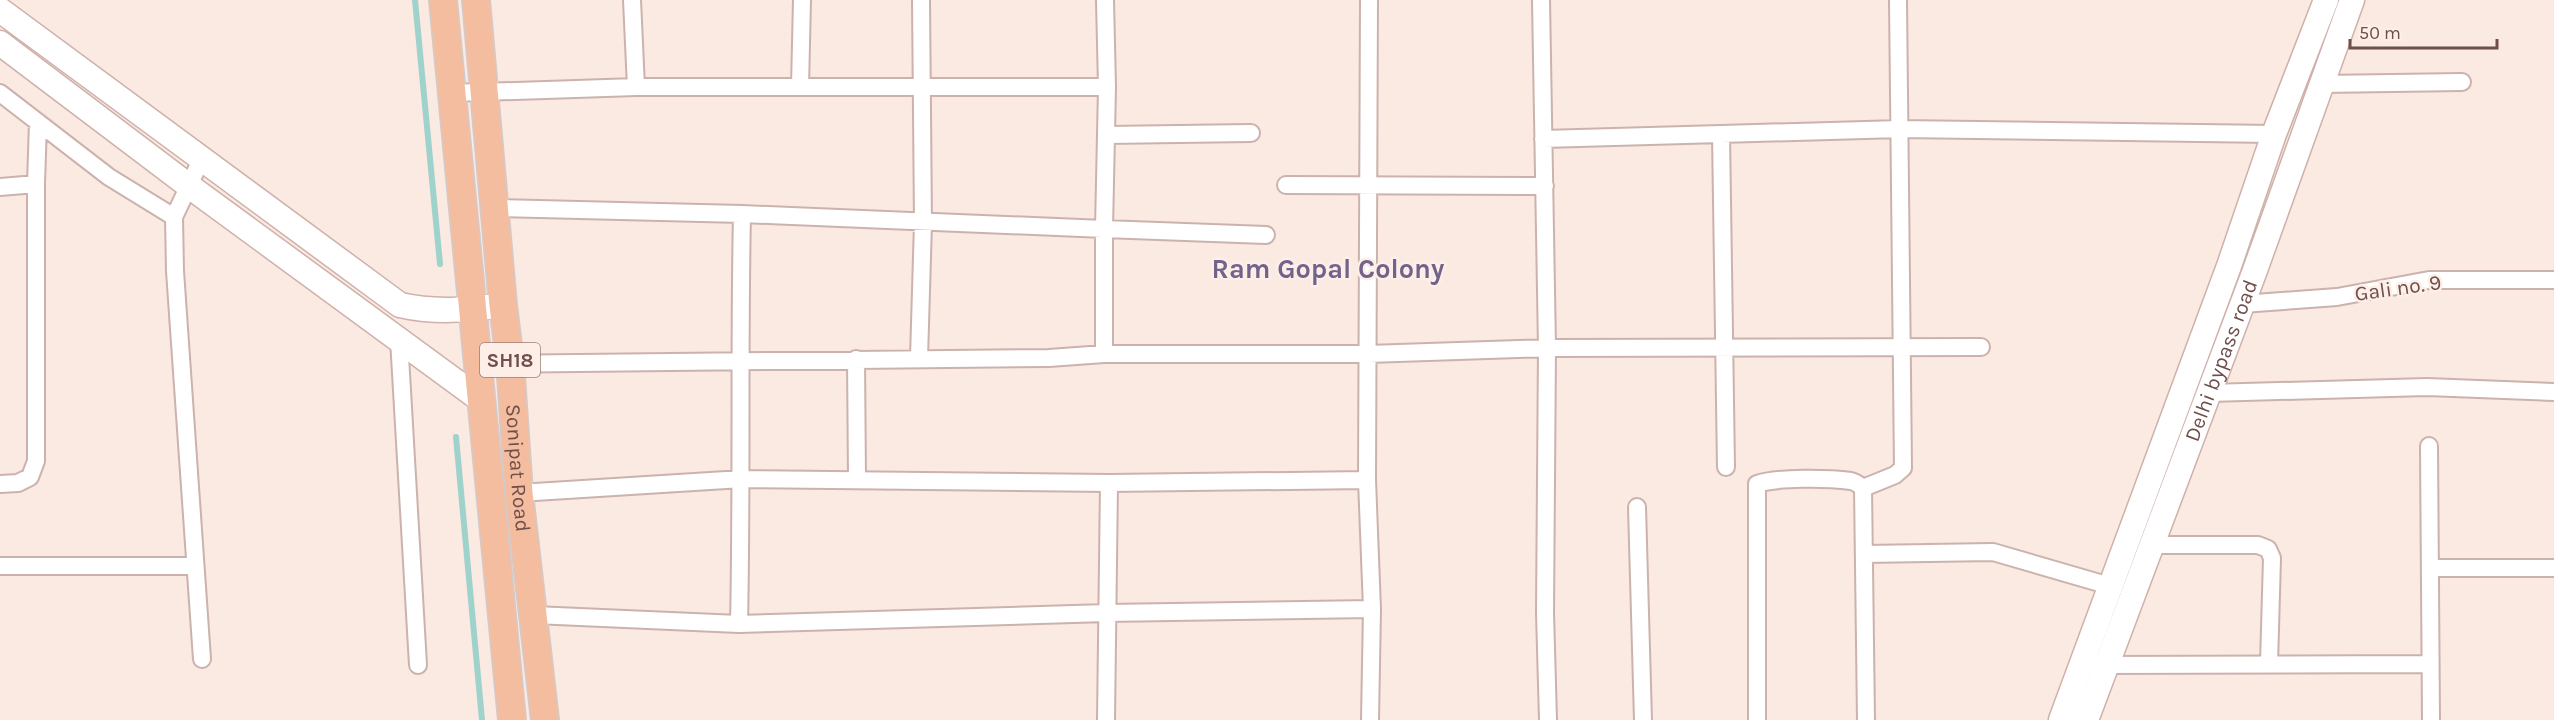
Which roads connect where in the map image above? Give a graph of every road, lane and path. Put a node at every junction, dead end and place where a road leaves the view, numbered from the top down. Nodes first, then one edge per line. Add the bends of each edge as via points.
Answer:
1 (443, 0) edge
2 (476, 0) edge
3 (632, 0) edge
4 (802, 0) edge
5 (921, 0) edge
6 (1105, 0) edge
7 (1369, 0) edge
8 (1541, 0) edge
9 (1898, 0) edge
10 (2326, 0) edge
11 (2352, 0) edge
12 (0, 10) edge
13 (0, 43) edge
14 (2462, 82) dead end
15 (2322, 84) junction
16 (636, 87) junction
17 (800, 87) junction
18 (921, 87) junction
19 (1107, 87) junction
20 (485, 91) junction
21 (0, 93) edge
22 (452, 93) junction
23 (38, 122) junction
24 (1900, 129) junction
25 (1251, 133) dead end
26 (1721, 134) junction
27 (2274, 134) junction
28 (1106, 135) junction
29 (1543, 140) junction
30 (202, 158) junction
31 (36, 184) junction
32 (1370, 184) junction
33 (1286, 185) dead end
34 (189, 186) junction
35 (1545, 186) junction
36 (0, 187) edge
37 (496, 208) junction
38 (742, 214) junction
39 (174, 217) junction
40 (923, 223) junction
41 (1104, 229) junction
42 (1266, 236) dead end
43 (2554, 280) edge
44 (2242, 304) junction
45 (503, 305) junction
46 (472, 309) junction
47 (399, 339) junction
48 (1902, 346) junction
49 (1981, 347) dead end
50 (1547, 348) junction
51 (1723, 348) junction
52 (1104, 354) junction
53 (1368, 354) junction
54 (919, 358) junction
55 (856, 359) junction
56 (739, 360) junction
57 (510, 362) junction
58 (477, 364) junction
59 (2554, 392) edge
60 (2209, 393) junction
61 (481, 400) junction
62 (2429, 446) dead end
63 (1726, 467) dead end
64 (742, 479) junction
65 (856, 479) junction
66 (1367, 480) junction
67 (1109, 483) junction
68 (0, 484) edge
69 (1863, 488) junction
70 (519, 493) junction
71 (1638, 507) dead end
72 (2152, 545) junction
73 (1864, 554) junction
74 (0, 566) edge
75 (194, 566) junction
76 (2430, 568) junction
77 (2554, 568) edge
78 (2110, 586) junction
79 (1371, 609) junction
80 (1106, 613) junction
81 (534, 615) junction
82 (739, 624) junction
83 (202, 659) dead end
84 (2107, 664) junction
85 (2269, 664) junction
86 (2430, 664) junction
87 (418, 665) dead end
88 (2081, 666) junction
89 (512, 720) edge
90 (545, 720) edge
91 (1106, 720) edge
92 (1370, 720) edge
93 (1548, 720) edge
94 (1642, 720) edge
95 (1757, 720) edge
96 (1866, 720) edge
97 (2061, 720) edge
98 (2086, 720) edge
99 (2431, 720) edge

1 - 22 main road, Sonipat Road / SH18
2 - 20 main road, Sonipat Road / SH18
3 - 16 street
4 - 17 street
5 - 18 street
6 - 19 street
7 - 32 street
8 - 29 street
9 - 24 street
10 - 27 main road, Delhi bypass road
11 - 15 main road, Delhi bypass road
12 - 30 main road
13 - 34 main road
14 - 15 street
15 - 44 main road, Delhi bypass road
16 - 17 street
16 - 20 street
17 - 18 street
18 - 19 street
18 - 40 street
19 - 28 street
20 - 22 street
20 - 37 main road, Sonipat Road / SH18
21 - 23 street
22 - 46 main road, Sonipat Road / SH18
23 - 31 street
23 - 39 street via 109,177
24 - 26 street
24 - 27 street
24 - 48 street
25 - 28 street
26 - 29 street
26 - 51 street
27 - 78 main road, Delhi bypass road
28 - 41 street
29 - 35 street
30 - 34 street
30 - 46 main road via 400,305 431,310
31 - 36 street
31 - 68 street via 36,461 30,477 18,483
32 - 33 street
32 - 35 street
32 - 53 street
34 - 39 street
34 - 47 main road
35 - 50 street
37 - 38 street
37 - 45 main road, Sonipat Road / SH18
38 - 40 street
38 - 56 street
39 - 75 street
40 - 41 street
40 - 54 street
41 - 42 street
41 - 52 street
43 - 44 street, Gali no. 9 via 2429,280 2337,297
44 - 60 main road, Delhi bypass road
45 - 46 main road
45 - 57 main road, Sonipat Road / SH18
46 - 58 main road, Sonipat Road / SH18
47 - 61 main road
47 - 87 street
48 - 49 street
48 - 51 street
48 - 69 street via 1903,468
50 - 51 street
50 - 53 street
50 - 93 street
51 - 63 street
52 - 53 street
52 - 54 street
53 - 66 street
54 - 55 street
55 - 56 street
55 - 65 street
56 - 57 street
56 - 64 street
57 - 58 street
57 - 70 main road, Sonipat Road / SH18
58 - 61 main road, Sonipat Road / SH18
59 - 60 street via 2427,387
60 - 72 main road, Delhi bypass road
61 - 89 main road, Sonipat Road / SH18
62 - 76 street
64 - 65 street
64 - 70 street
64 - 82 street
65 - 67 street
66 - 67 street
66 - 79 street
67 - 80 street
69 - 73 street
69 - 95 street via 1841,481 1769,480 1757,484
70 - 81 main road, Sonipat Road / SH18
71 - 94 street
72 - 84 main road, Delhi bypass road
72 - 85 street via 2258,545 2268,549 2272,558
73 - 78 street via 1993,552
73 - 96 street
74 - 75 street
75 - 83 street
76 - 77 street
76 - 86 street
78 - 88 main road, Delhi bypass road
79 - 80 street
79 - 92 street
80 - 82 street
80 - 91 street
81 - 82 street
81 - 90 main road, Sonipat Road / SH18
84 - 85 street
84 - 88 street
84 - 98 main road, Delhi bypass road
85 - 86 street
86 - 99 street
88 - 97 main road, Delhi bypass road

